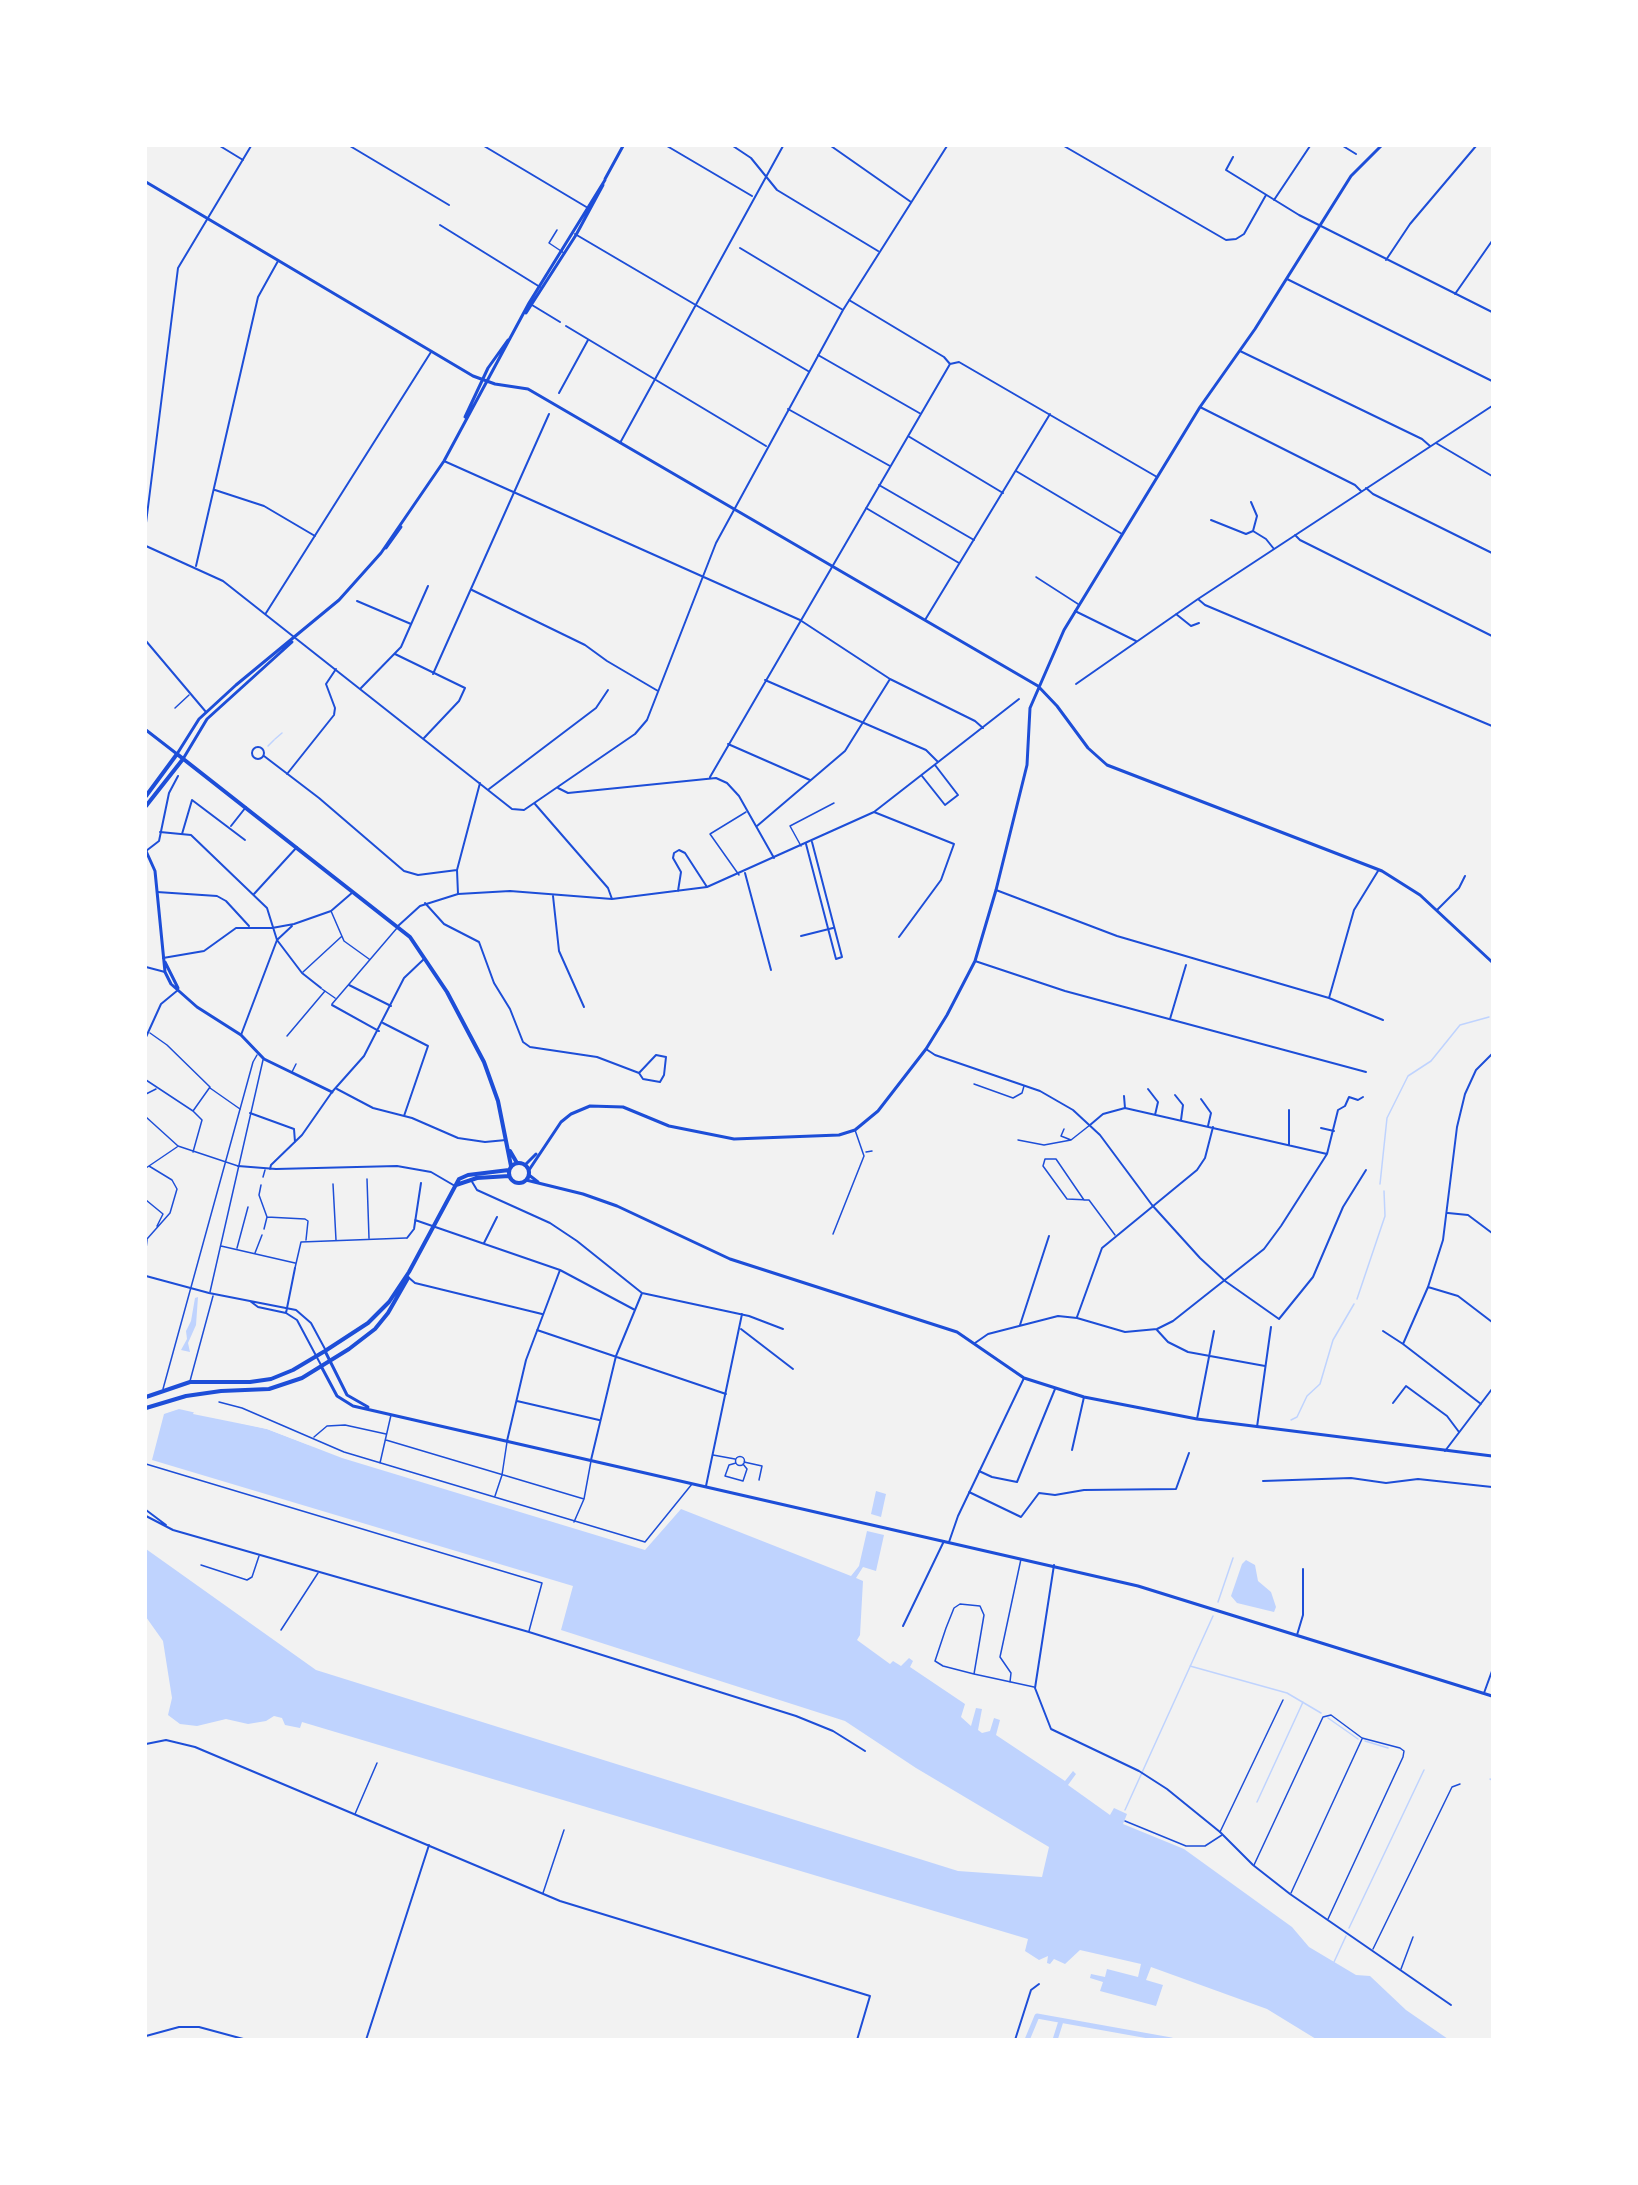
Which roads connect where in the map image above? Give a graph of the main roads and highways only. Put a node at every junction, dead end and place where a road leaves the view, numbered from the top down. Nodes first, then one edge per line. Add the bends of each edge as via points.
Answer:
1 (183, 759) junction
2 (146, 796) edge
3 (146, 806) edge
4 (508, 1148) junction
5 (517, 1163) junction
6 (510, 1171) junction
7 (455, 1186) junction
8 (409, 1274) junction
9 (146, 1397) edge
10 (146, 1408) edge

1 - 2 main road via 177,754
1 - 3 main road
1 - 4 main road via 398,926 426,958 484,1062
4 - 5 main road
4 - 6 main road
5 - 6 main road
5 - 6 main road via 525,1165 528,1175 517,1182
6 - 7 main road
6 - 7 main road via 468,1174
7 - 8 main road
8 - 9 main road via 375,1318 293,1370 250,1382 190,1382
8 - 10 main road via 375,1329 296,1381 277,1387 186,1396

